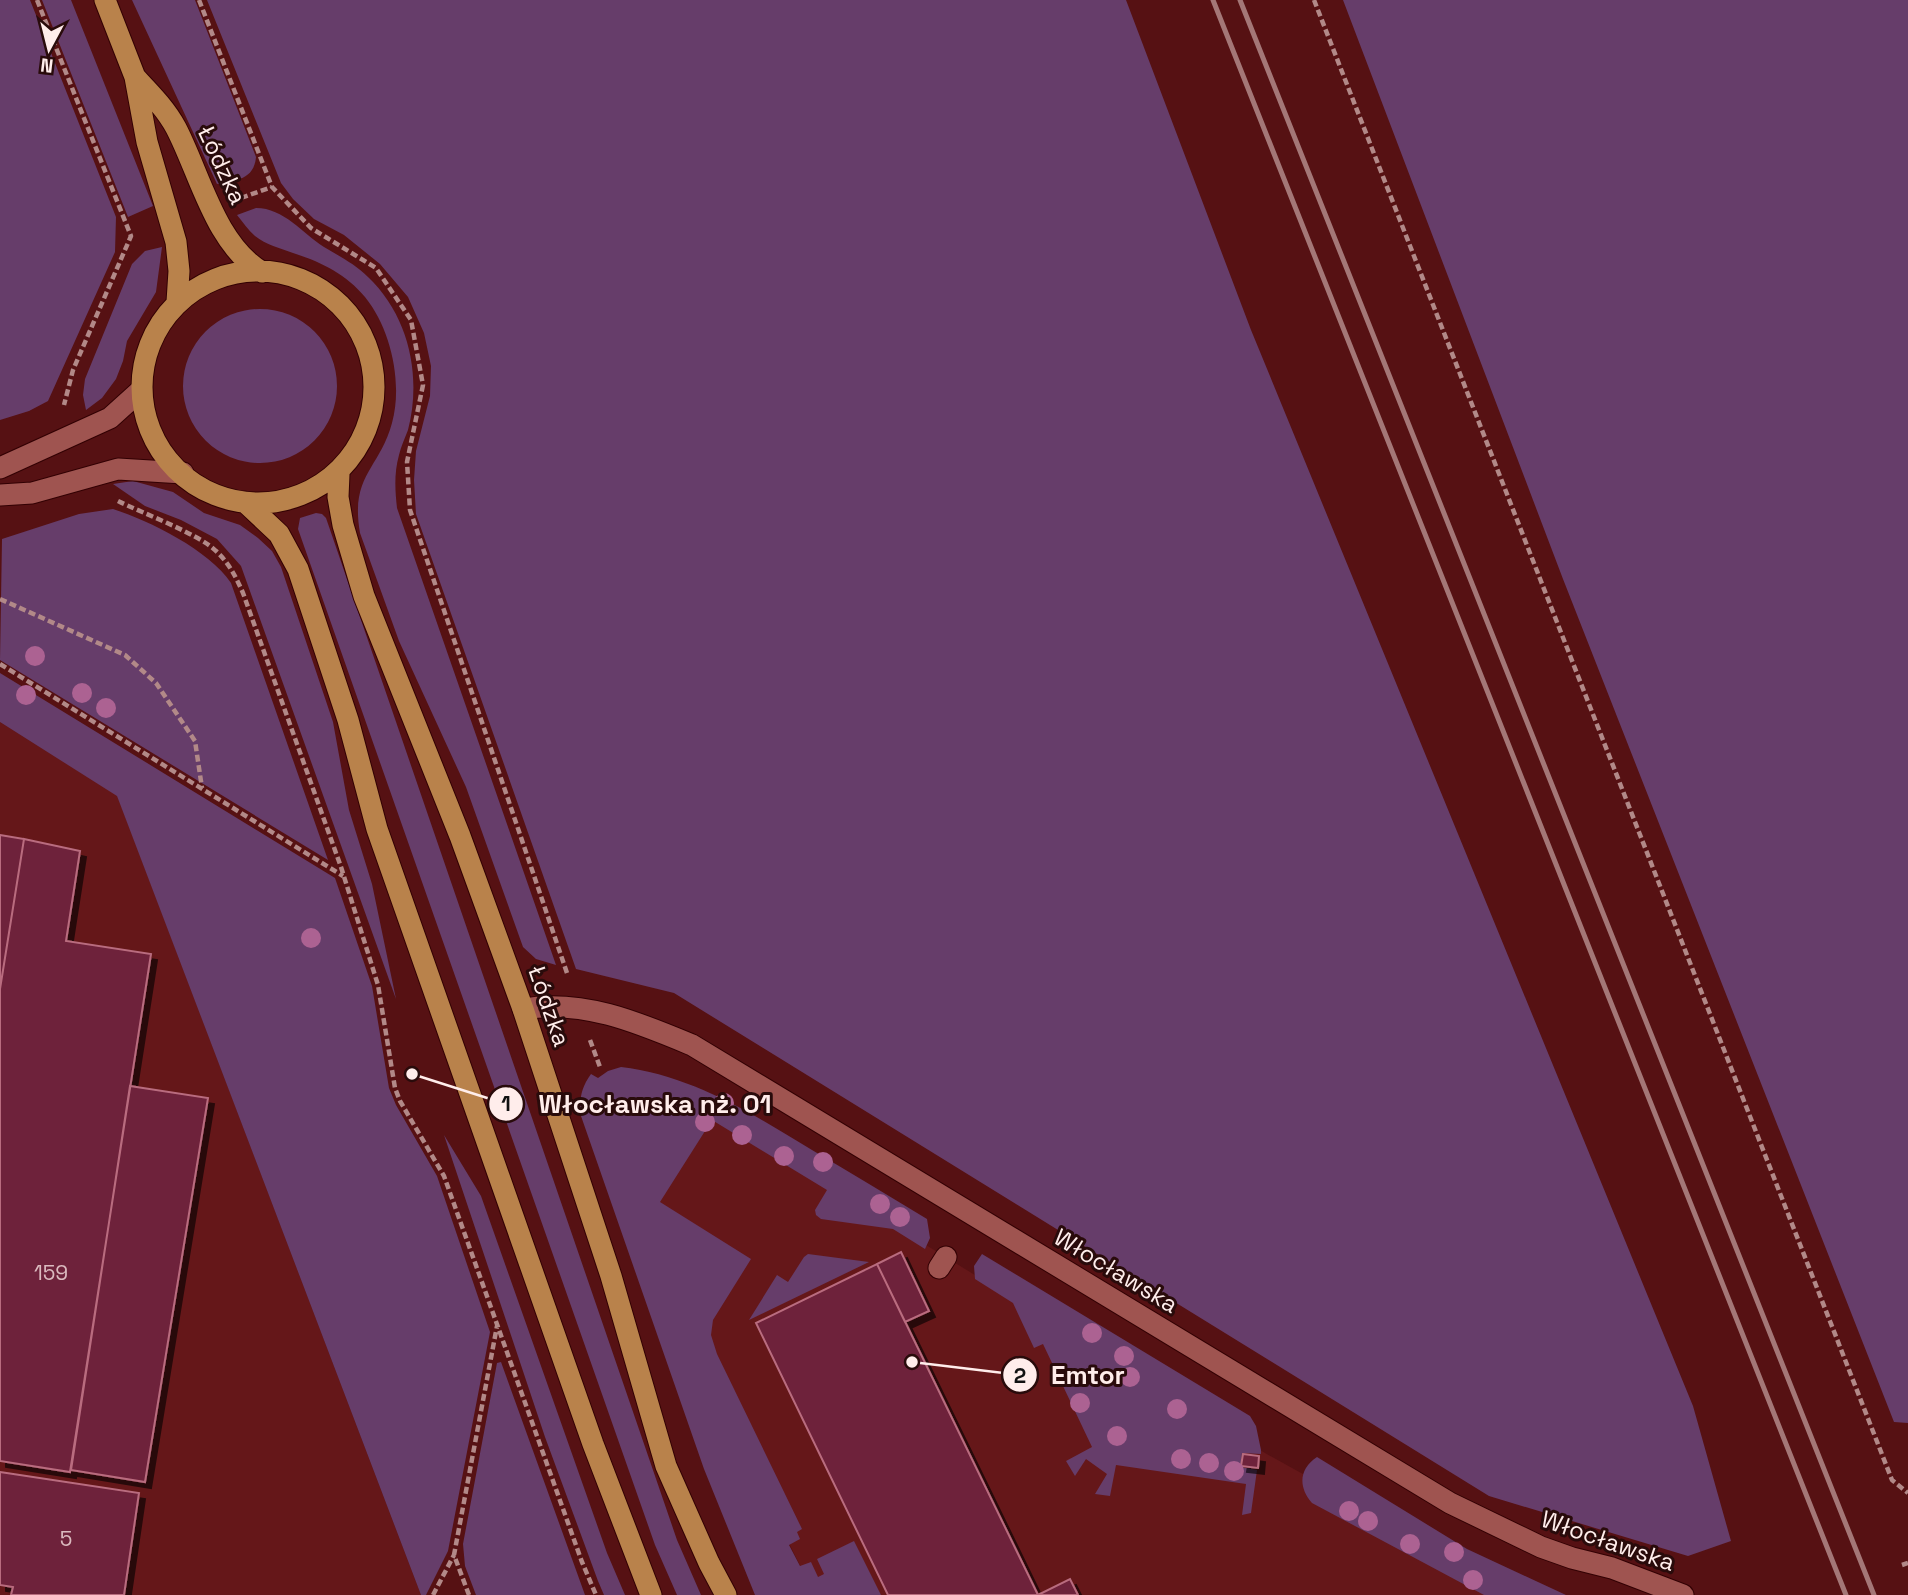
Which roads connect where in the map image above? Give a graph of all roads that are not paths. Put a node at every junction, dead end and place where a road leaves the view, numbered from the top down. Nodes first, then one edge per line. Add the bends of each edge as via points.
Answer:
1 (105, 0) edge
2 (135, 77) junction
3 (262, 272) junction
4 (177, 302) junction
5 (141, 390) junction
6 (0, 468) edge
7 (183, 473) junction
8 (339, 474) junction
9 (0, 495) edge
10 (245, 502) junction
11 (523, 1009) junction
12 (651, 1595) edge
13 (726, 1595) edge
14 (1683, 1595) edge

1 - 2 main road, Łódzka
2 - 3 main road, Łódzka via 176,127 228,238
2 - 4 main road, Łódzka via 147,142 176,242
3 - 4 main road via 216,278
3 - 8 main road via 300,280 324,293 347,312 359,332 372,371 374,399 360,446
4 - 5 main road via 148,344
5 - 6 street via 110,418
5 - 7 main road via 155,440
7 - 9 street via 118,469 32,493
7 - 10 main road via 212,491
8 - 10 main road via 290,500 267,505
8 - 11 main road, Łódzka via 343,525 364,596
10 - 12 main road via 279,534 298,569 348,720 377,829 593,1444
11 - 13 main road, Łódzka via 611,1276 666,1466
11 - 14 street, Włocławska via 579,1007 635,1022 692,1045 1450,1503 1541,1547

